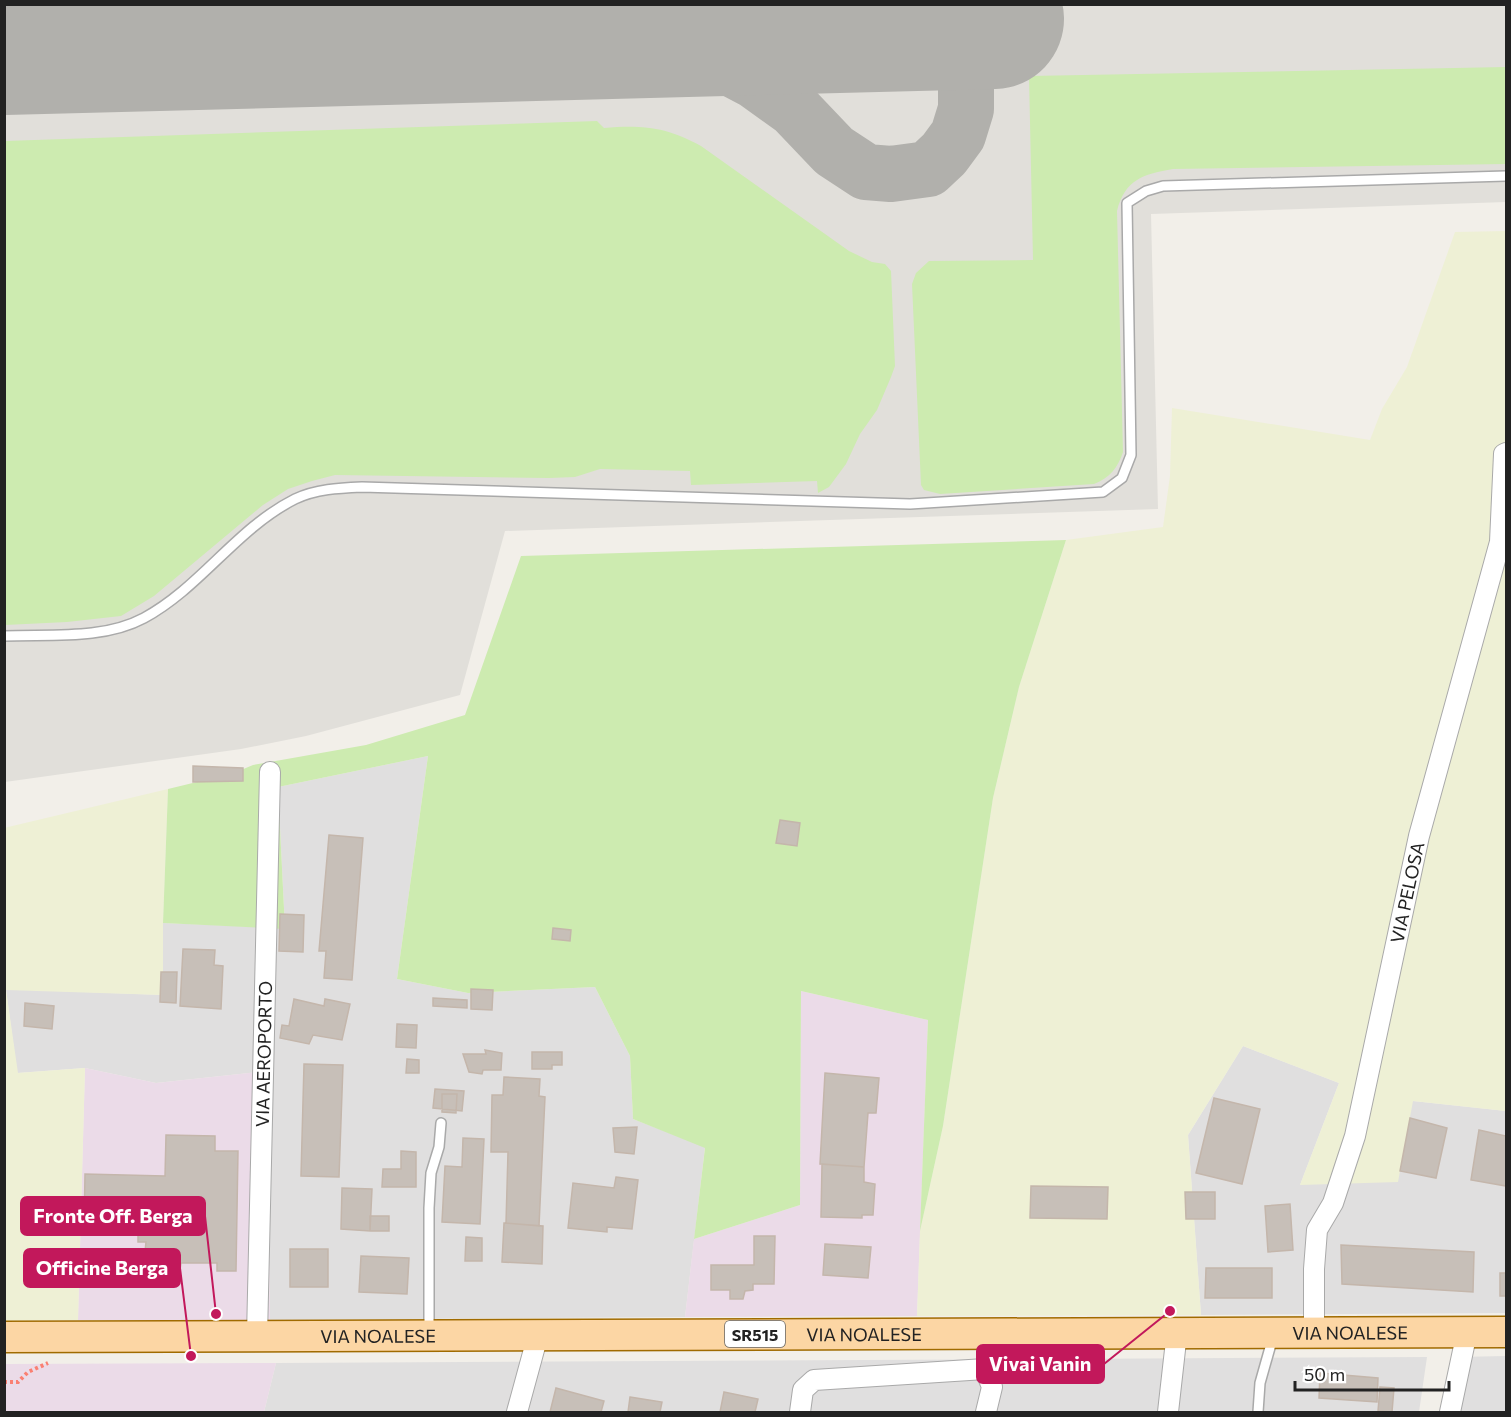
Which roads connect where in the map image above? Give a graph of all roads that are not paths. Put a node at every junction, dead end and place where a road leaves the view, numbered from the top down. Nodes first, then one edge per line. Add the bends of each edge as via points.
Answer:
1 (1506, 176) edge
2 (1506, 453) edge
3 (4, 636) edge
4 (270, 772) dead end
5 (441, 1123) dead end
6 (990, 1332) junction
7 (1177, 1332) junction
8 (1274, 1332) junction
9 (1314, 1332) junction
10 (1467, 1332) junction
11 (1506, 1332) edge
12 (538, 1335) junction
13 (257, 1336) junction
14 (429, 1336) junction
15 (4, 1337) edge
16 (985, 1370) junction
17 (518, 1413) edge
18 (800, 1413) edge
19 (986, 1413) edge
20 (1168, 1413) edge
21 (1258, 1413) edge
22 (1450, 1413) edge

1 - 3 lane via 1163,186 1127,203 1131,455 1122,478 1103,492 910,504 325,489 270,514 144,618 98,632
2 - 9 street, VIA PELOSA via 1500,542 1419,836 1355,1136 1333,1203 1317,1230
4 - 13 street, VIA AEROPORTO
5 - 14 lane via 440,1148 431,1173 429,1196
6 - 7 main road, VIA NOALESE / SR515
6 - 12 main road, VIA NOALESE / SR515
6 - 16 street
7 - 8 main road, VIA NOALESE / SR515
7 - 20 street
8 - 9 main road, VIA NOALESE / SR515
8 - 21 lane via 1260,1383
9 - 10 main road, VIA NOALESE / SR515
10 - 11 main road, VIA NOALESE / SR515
10 - 22 street
12 - 14 main road, VIA NOALESE / SR515
12 - 17 street
13 - 14 main road, VIA NOALESE / SR515
13 - 15 main road, VIA NOALESE / SR515
16 - 18 street via 814,1380 803,1390
16 - 19 street via 992,1388

